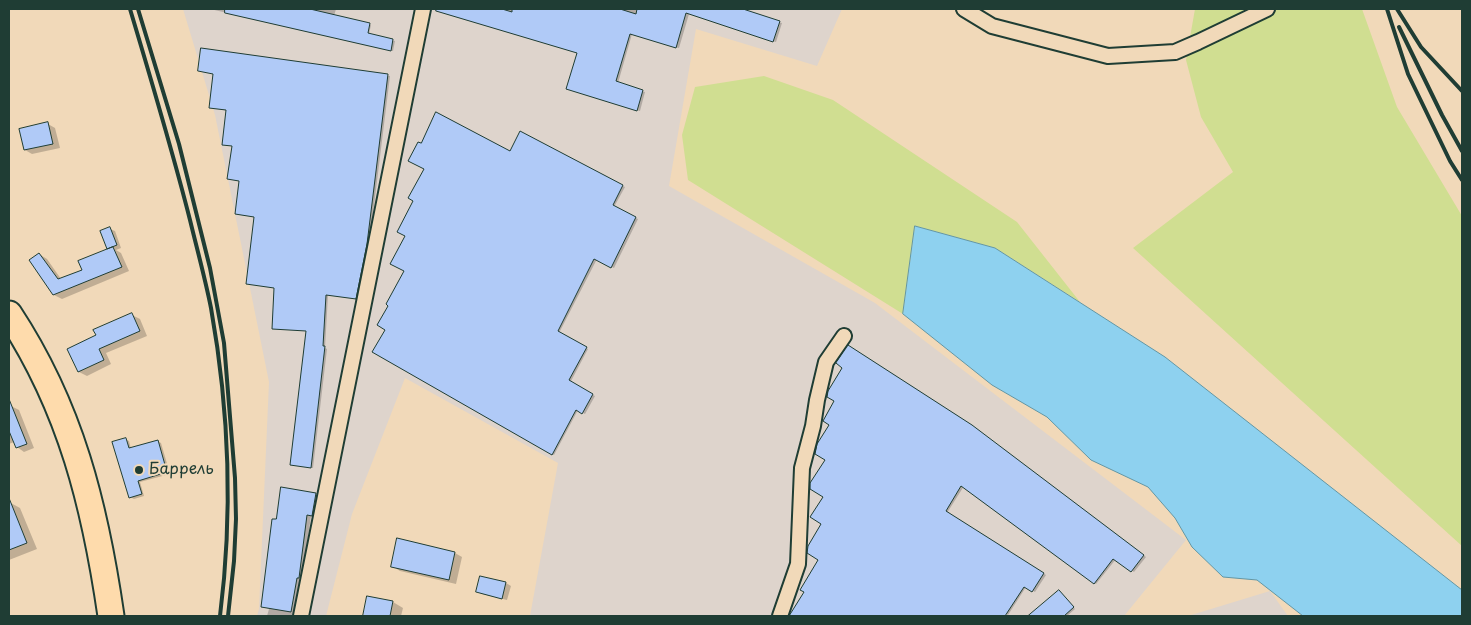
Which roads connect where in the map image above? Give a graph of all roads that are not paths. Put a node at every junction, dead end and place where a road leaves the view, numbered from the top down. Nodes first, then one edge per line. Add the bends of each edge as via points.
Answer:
1 (422, 9) edge
2 (964, 9) edge
3 (1267, 9) edge
4 (9, 314) edge
5 (844, 336) dead end
6 (110, 616) edge
7 (301, 616) edge
8 (780, 616) edge

1 - 7 street
2 - 3 street via 992,26 1108,56 1175,52
4 - 6 highway via 47,381 75,452 98,535
5 - 8 street via 826,362 817,400 814,426 802,468 798,564

